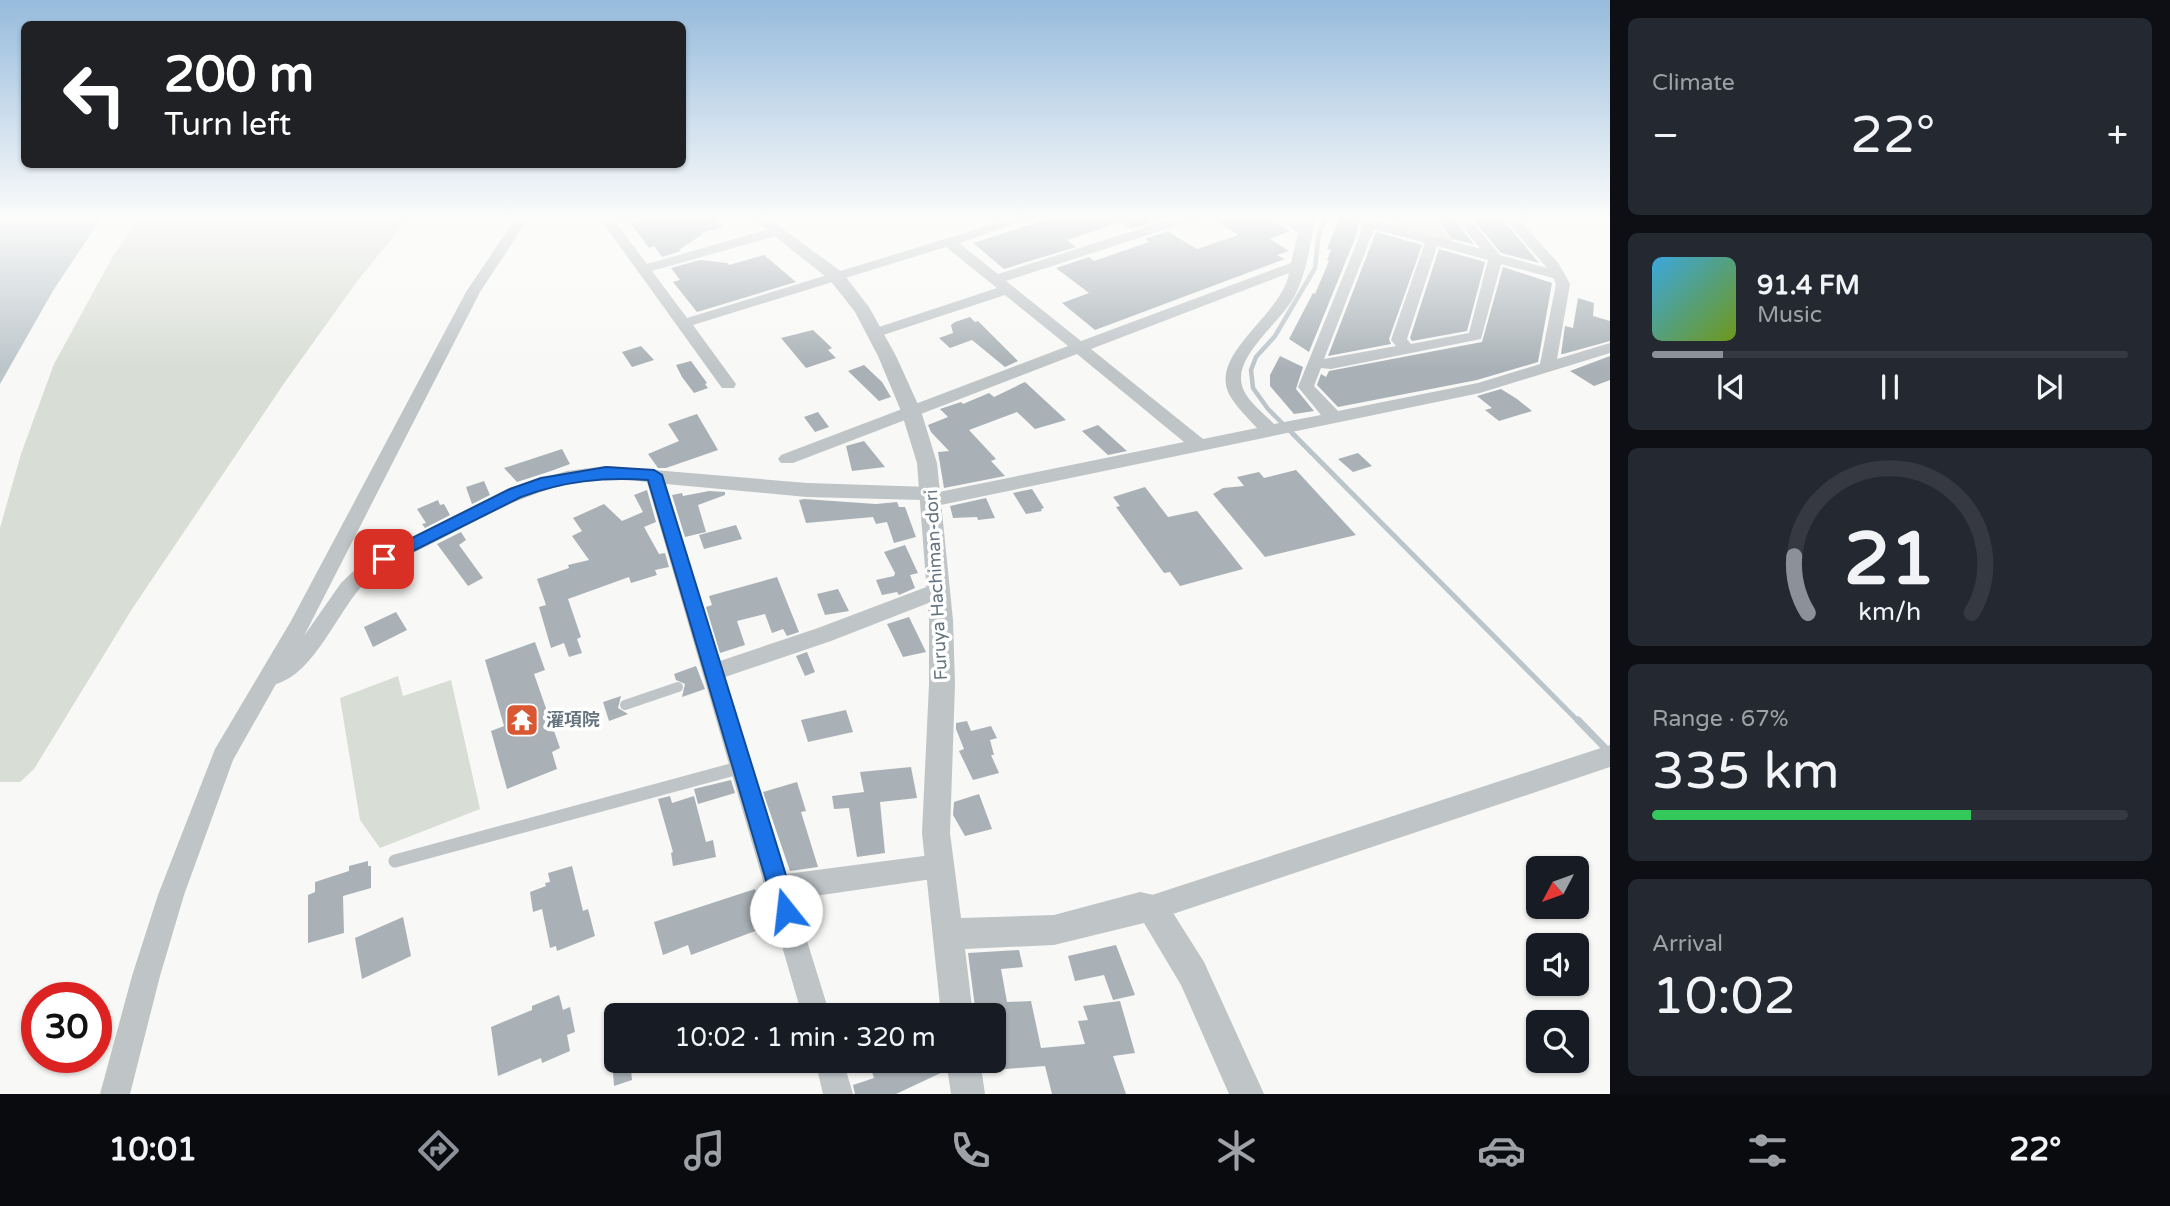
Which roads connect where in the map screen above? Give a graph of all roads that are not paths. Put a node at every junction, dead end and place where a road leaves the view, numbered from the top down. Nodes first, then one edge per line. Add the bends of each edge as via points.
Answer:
1 (489, 267) edge
2 (648, 267) edge
3 (824, 267) edge
4 (865, 267) edge
5 (981, 267) edge
6 (1050, 267) edge
7 (1292, 267) edge
8 (1297, 267) edge
9 (1354, 267) edge
10 (1423, 267) edge
11 (1493, 267) edge
12 (1529, 267) edge
13 (1551, 267) edge
14 (645, 268) joint
15 (1558, 275) junction
16 (835, 276) junction
17 (1003, 284) junction
18 (685, 323) junction
19 (875, 332) junction
20 (1081, 347) junction
21 (1610, 348) edge
22 (1407, 349) junction
23 (1314, 363) junction
24 (1547, 369) junction
25 (728, 384) dead end
26 (911, 411) junction
27 (1333, 417) junction
28 (1268, 429) junction
29 (1198, 444) junction
30 (786, 459) dead end
31 (654, 475) junction
32 (931, 497) junction
33 (937, 590) junction
34 (710, 675) junction
35 (265, 685) junction
36 (678, 687) dead end
37 (625, 705) dead end
38 (1610, 756) edge
39 (742, 767) junction
40 (395, 860) dead end
41 (939, 866) junction
42 (779, 888) junction
43 (1152, 908) junction
44 (946, 934) junction
45 (813, 1003) edge
46 (955, 1003) edge
47 (832, 1073) edge
48 (965, 1073) edge
49 (115, 1094) edge
50 (838, 1094) edge
51 (968, 1094) edge
52 (1247, 1094) edge

1 - 35 street
2 - 14 street
3 - 16 street, Furuya Hachiman-dori
4 - 16 street
5 - 17 street
6 - 17 street
7 - 20 street
8 - 28 street via 1298,279 1286,301 1238,357 1232,371 1235,390
9 - 23 street
10 - 22 street via 1399,340
11 - 22 street via 1476,336
12 - 15 street
13 - 15 street
14 - 18 street
15 - 24 street via 1563,284
16 - 18 street
16 - 19 street, Furuya Hachiman-dori
17 - 19 street
17 - 20 street
18 - 25 street
19 - 26 street, Furuya Hachiman-dori
20 - 26 street
20 - 29 street
21 - 24 street
22 - 23 street
23 - 27 street via 1306,387
24 - 27 street via 1480,388
26 - 30 street
26 - 32 street, Furuya Hachiman-dori via 927,463
27 - 28 street
28 - 29 street
29 - 32 street
31 - 32 street
31 - 34 street
31 - 35 street via 606,472 541,484 398,551 354,579 323,629
32 - 33 street, Furuya Hachiman-dori
33 - 34 street
33 - 41 street, Furuya Hachiman-dori via 942,684 936,833
34 - 39 street
35 - 49 street via 223,756 171,895
36 - 37 lane
38 - 43 street
39 - 40 lane
39 - 42 street
41 - 42 street
41 - 44 street, Furuya Hachiman-dori
42 - 45 street
43 - 44 street via 1140,907 1054,930
43 - 52 street via 1201,995
44 - 46 street, Furuya Hachiman-dori
47 - 50 street
48 - 51 street

